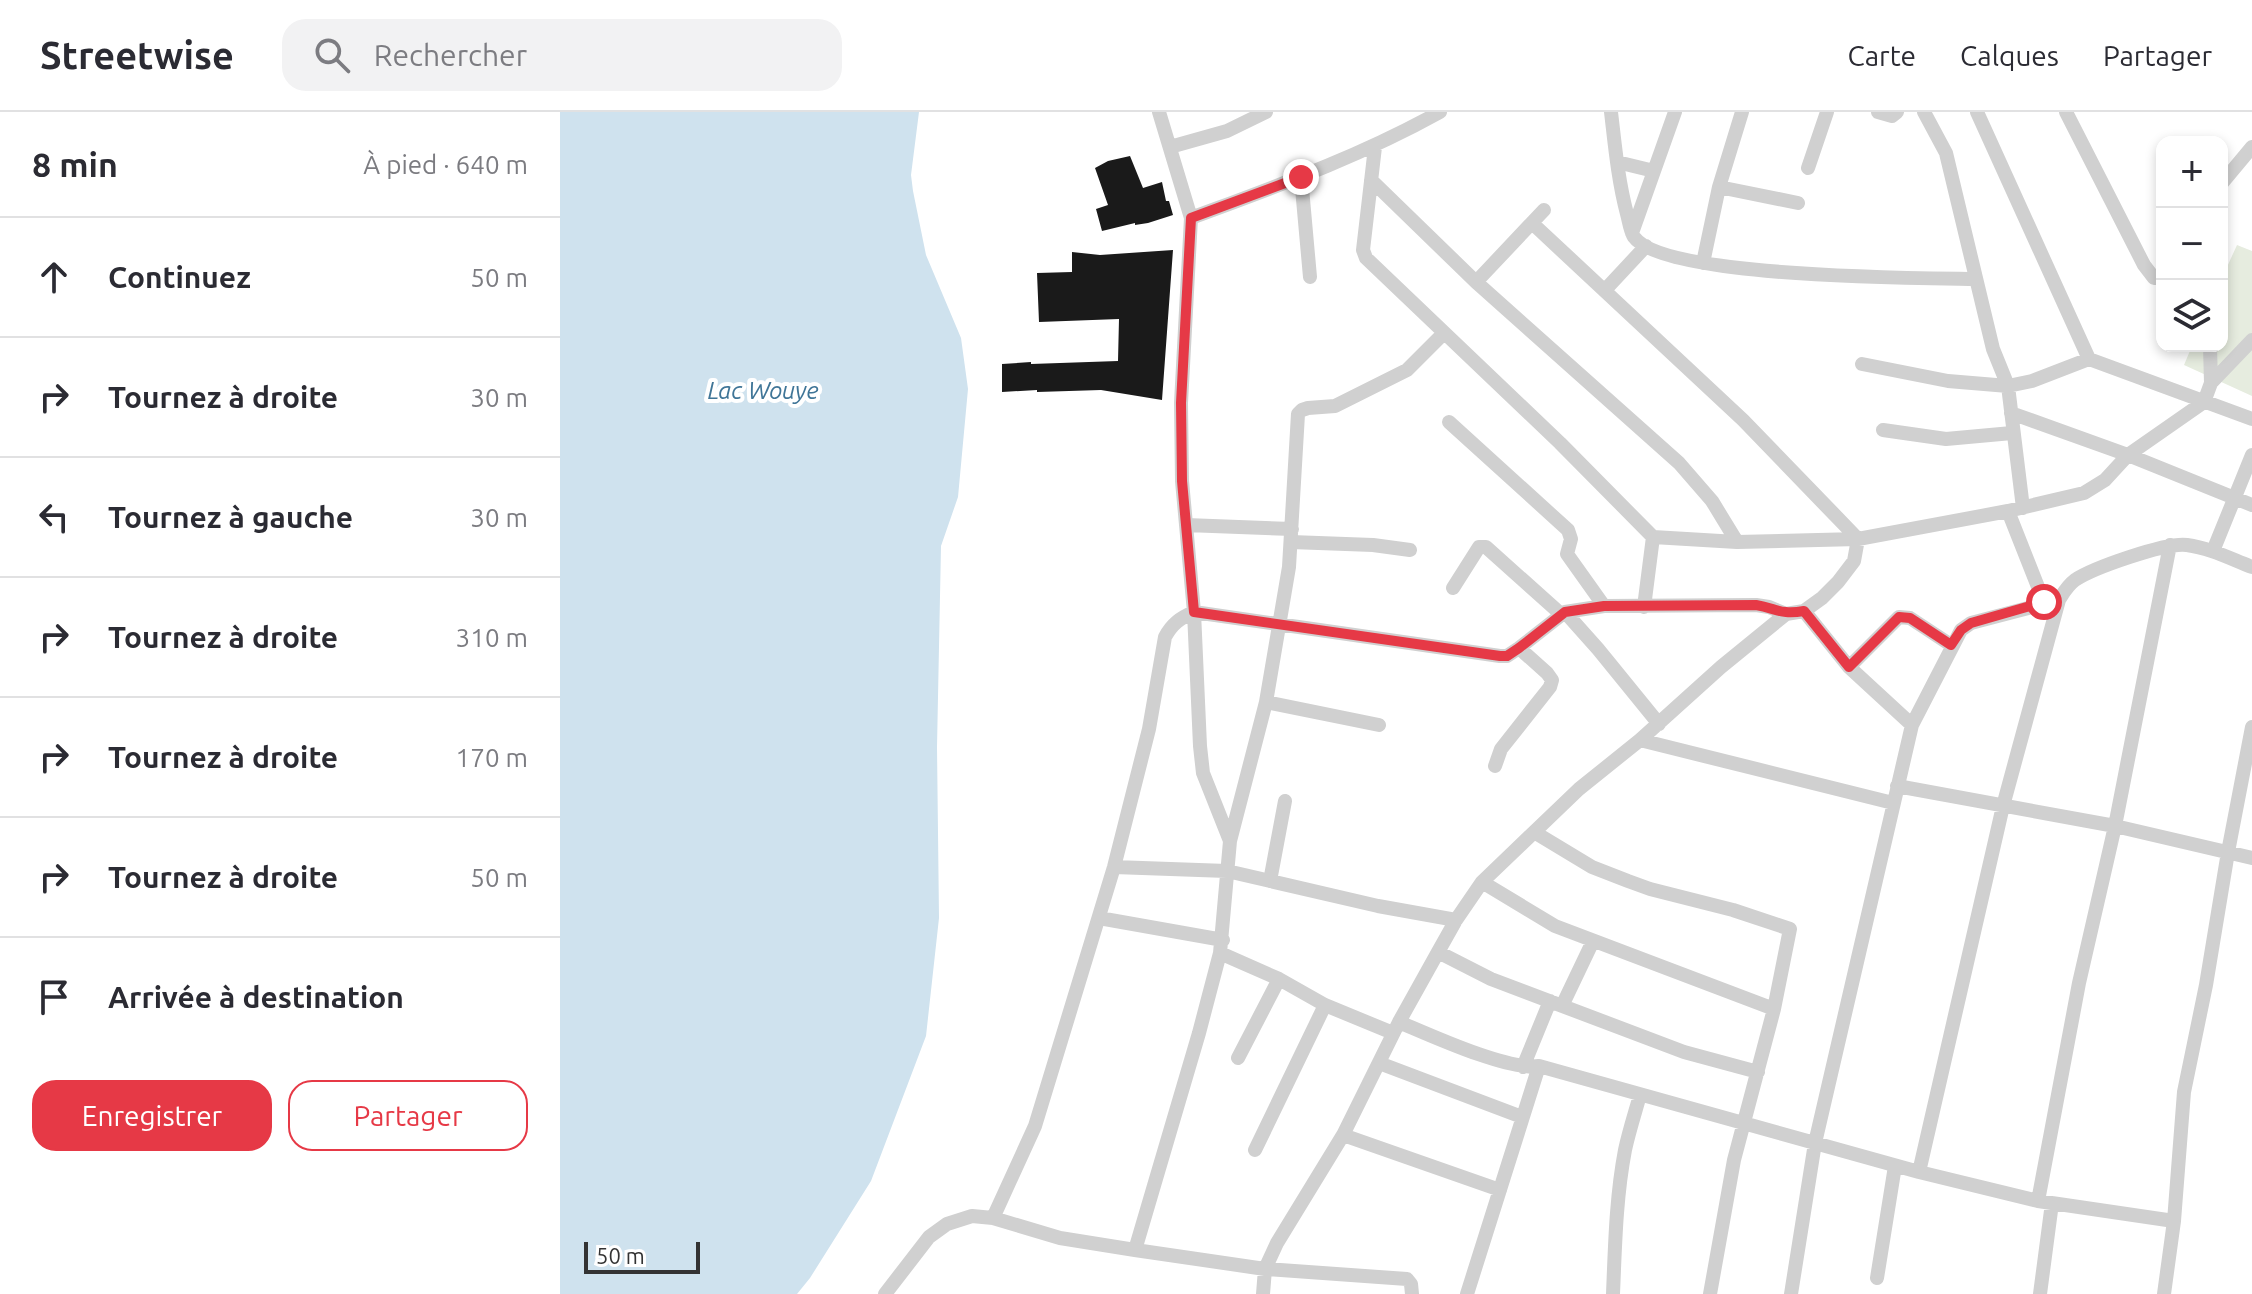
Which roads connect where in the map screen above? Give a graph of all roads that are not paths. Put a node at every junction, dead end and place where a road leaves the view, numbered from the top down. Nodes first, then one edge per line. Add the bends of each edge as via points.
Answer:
1 (1159, 112) edge
2 (1266, 112) edge
3 (1440, 112) edge
4 (1611, 112) edge
5 (1675, 112) edge
6 (1742, 112) edge
7 (1827, 112) edge
8 (1878, 112) edge
9 (1897, 112) edge
10 (1924, 112) edge
11 (1977, 112) edge
12 (2070, 113) edge
13 (1170, 147) junction
14 (1375, 147) junction
15 (2252, 147) edge
16 (1617, 162) junction
17 (1808, 168) dead end
18 (1654, 171) junction
19 (2228, 176) edge
20 (1301, 177) junction
21 (1371, 180) junction
22 (1719, 187) junction
23 (1798, 203) dead end
24 (1544, 210) dead end
25 (1191, 218) junction
26 (1532, 223) junction
27 (1632, 234) junction
28 (1646, 246) junction
29 (1703, 263) junction
30 (1310, 277) dead end
31 (2156, 278) edge
32 (1975, 279) junction
33 (1476, 282) junction
34 (1605, 290) junction
35 (1444, 333) junction
36 (2252, 340) edge
37 (2210, 352) edge
38 (2089, 359) junction
39 (1862, 364) dead end
40 (2211, 383) junction
41 (2008, 386) junction
42 (2204, 402) junction
43 (2011, 413) junction
44 (2252, 419) edge
45 (1449, 422) dead end
46 (1883, 430) dead end
47 (2012, 433) junction
48 (2128, 455) junction
49 (2252, 455) edge
50 (2235, 497) junction
51 (2252, 505) edge
52 (2016, 510) junction
53 (1186, 525) junction
54 (1291, 536) junction
55 (1653, 537) junction
56 (1858, 539) junction
57 (1737, 542) junction
58 (2170, 545) junction
59 (1410, 550) dead end
60 (2213, 551) junction
61 (2252, 567) edge
62 (1453, 588) dead end
63 (2059, 600) junction
64 (2044, 602) junction
65 (1604, 606) junction
66 (1644, 607) junction
67 (1804, 611) junction
68 (1194, 612) junction
69 (1563, 614) junction
70 (1786, 614) junction
71 (1280, 624) junction
72 (1951, 645) junction
73 (1519, 648) junction
74 (1849, 667) junction
75 (1266, 702) junction
76 (1659, 724) junction
77 (1379, 725) dead end
78 (1912, 725) junction
79 (2252, 727) edge
80 (1640, 740) junction
81 (1495, 766) dead end
82 (1897, 786) junction
83 (1285, 801) dead end
84 (1893, 803) junction
85 (2003, 806) junction
86 (2115, 826) junction
87 (1534, 832) junction
88 (1230, 841) junction
89 (2228, 852) junction
90 (2252, 858) edge
91 (1114, 867) junction
92 (1227, 871) junction
93 (1270, 881) junction
94 (1482, 882) junction
95 (1099, 918) junction
96 (1456, 920) junction
97 (1593, 941) junction
98 (1222, 947) junction
99 (1438, 952) junction
100 (1279, 979) junction
101 (1556, 1004) junction
102 (1325, 1005) junction
103 (1774, 1009) junction
104 (1396, 1028) junction
105 (1238, 1058) dead end
106 (1379, 1063) junction
107 (1539, 1066) junction
108 (1523, 1067) junction
109 (1758, 1072) junction
110 (1640, 1095) junction
111 (1522, 1117) junction
112 (1743, 1123) junction
113 (1343, 1135) junction
114 (1815, 1143) junction
115 (1255, 1150) dead end
116 (1895, 1166) junction
117 (1919, 1172) junction
118 (1500, 1190) junction
119 (2045, 1202) junction
120 (993, 1218) junction
121 (2174, 1221) junction
122 (1135, 1250) junction
123 (1265, 1269) junction
124 (1877, 1278) dead end
125 (885, 1294) edge
126 (1263, 1294) edge
127 (1412, 1294) edge
128 (1467, 1294) edge
129 (1613, 1294) edge
130 (1710, 1294) edge
131 (1791, 1294) edge
132 (2040, 1294) edge
133 (2164, 1294) edge

1 - 13 street
2 - 13 street via 1227,131
3 - 14 street
4 - 16 street
5 - 18 street
6 - 22 street
7 - 17 street
8 - 9 street
10 - 32 street via 1946,153
11 - 38 street
12 - 31 street via 2144,265
13 - 25 street
14 - 20 street
14 - 21 street
15 - 19 street
16 - 18 street
16 - 27 street
18 - 27 street
20 - 25 street
20 - 30 street
21 - 33 street
21 - 35 street via 1364,254
22 - 23 street
22 - 29 street
24 - 26 street
25 - 53 street via 1181,403
26 - 33 street
26 - 34 street
27 - 28 street
28 - 29 street
28 - 34 street
29 - 32 street via 1791,274
32 - 41 street
33 - 57 street via 1679,463 1712,501
34 - 56 street via 1743,420
35 - 54 street via 1407,370 1335,406 1298,414
35 - 55 street
36 - 40 street
37 - 40 street
38 - 41 street
38 - 42 street
39 - 41 street
40 - 42 street
41 - 43 street
42 - 44 street
42 - 48 street
43 - 47 street
43 - 48 street
45 - 65 street via 1568,530 1567,554
46 - 47 street via 1946,439
47 - 52 street
48 - 50 street
48 - 52 street via 2084,493
49 - 50 street
50 - 51 street
50 - 60 street
52 - 56 street
52 - 64 street
53 - 54 street
53 - 68 street
54 - 59 street
54 - 71 street
55 - 57 street
55 - 66 street
56 - 57 street
56 - 67 street via 1848,570
58 - 60 street
58 - 63 street via 2095,569 2074,580
58 - 86 street
60 - 61 street
62 - 69 street via 1479,547 1486,547
63 - 64 street
63 - 85 street
64 - 72 street via 1971,623
65 - 66 street
65 - 69 street
66 - 70 street via 1756,605
67 - 70 street
67 - 74 street
68 - 71 street
68 - 88 street via 1203,773
68 - 91 street via 1181,617 1165,637 1149,729
69 - 73 street
69 - 76 street
70 - 76 street
71 - 73 street via 1500,656
71 - 75 street
72 - 74 street via 1910,618 1899,617
72 - 78 street
73 - 81 street via 1552,680 1508,738
74 - 78 street
75 - 77 street
75 - 88 street
76 - 80 street
78 - 82 street
79 - 89 street
80 - 84 street
80 - 87 street
82 - 84 street
82 - 85 street
83 - 93 street
84 - 114 street
85 - 86 street
85 - 117 street
86 - 89 street
86 - 119 street via 2082,965
87 - 94 street
87 - 103 street via 1592,867 1628,881 1788,927
88 - 92 street
89 - 90 street
89 - 121 street via 2184,1092
91 - 92 street
91 - 95 street
92 - 93 street
92 - 98 street
93 - 96 street
94 - 96 street
94 - 97 street via 1551,925
95 - 98 street
95 - 120 street via 1035,1126
96 - 99 street
97 - 101 street
97 - 103 street
98 - 100 street
98 - 122 street
99 - 101 street
99 - 104 street
100 - 102 street
100 - 105 street
101 - 108 street
101 - 109 street via 1684,1052
102 - 104 street
102 - 115 street
103 - 109 street
104 - 106 street
104 - 108 street
106 - 111 street
106 - 113 street
107 - 108 street
107 - 110 street
107 - 111 street
109 - 112 street
110 - 112 street
110 - 129 street via 1619,1193
111 - 118 street
112 - 114 street
112 - 130 street
113 - 118 street
113 - 123 street
114 - 116 street
114 - 131 street
116 - 117 street
116 - 124 street
117 - 119 street
118 - 128 street
119 - 121 street
119 - 132 street
120 - 122 street via 1060,1238
120 - 125 street via 972,1216 937,1230
121 - 133 street
122 - 123 street
123 - 126 street
123 - 127 street via 1407,1279

